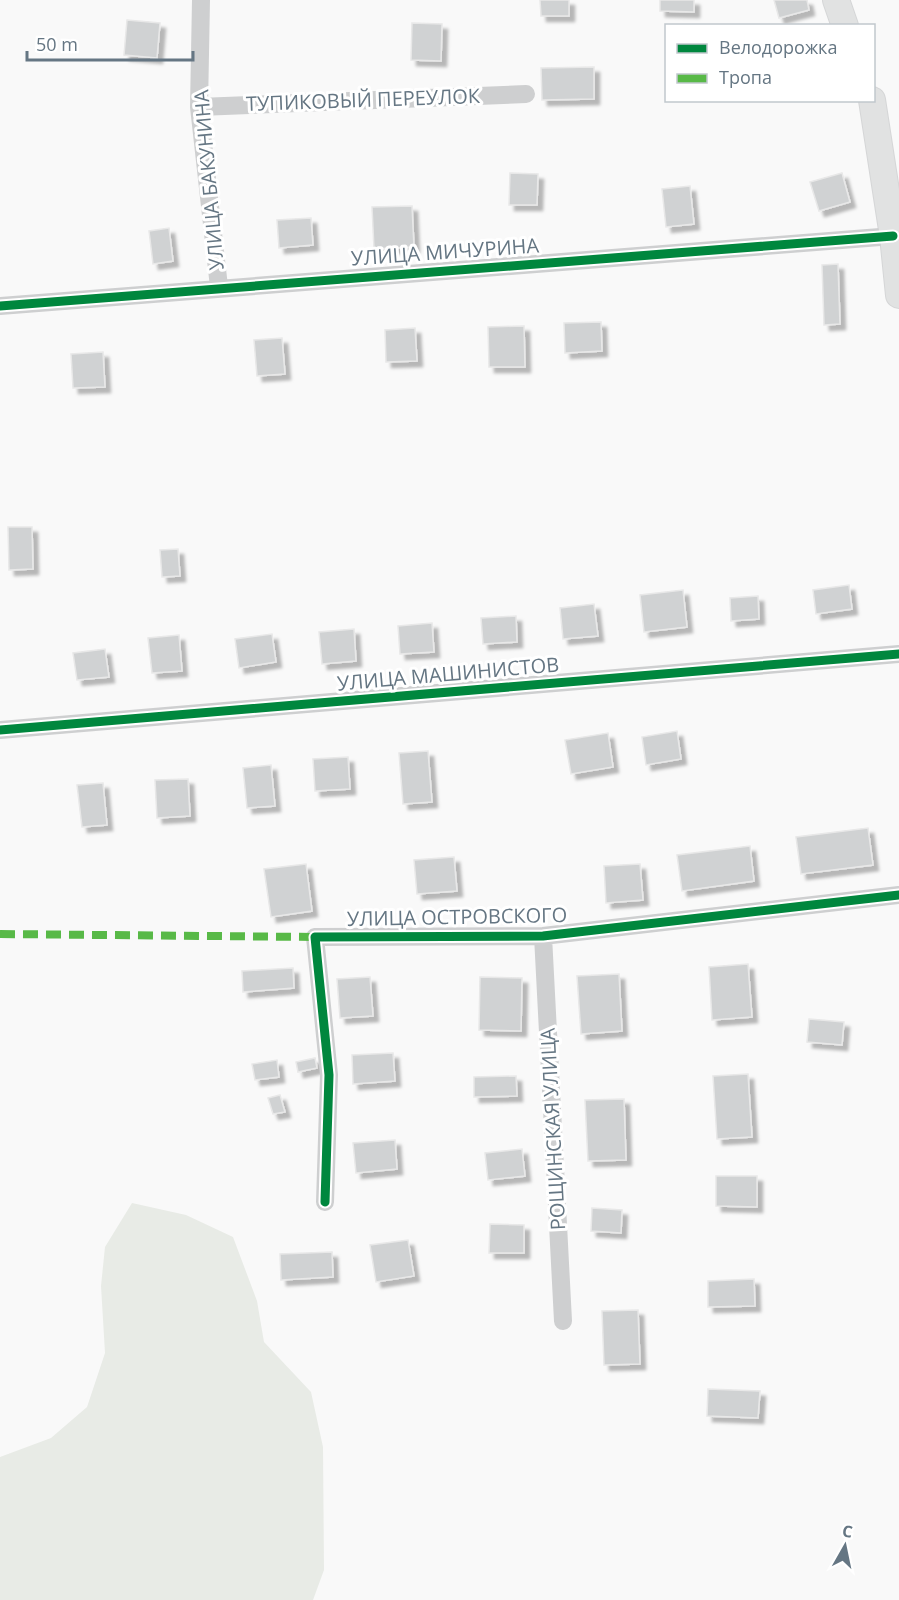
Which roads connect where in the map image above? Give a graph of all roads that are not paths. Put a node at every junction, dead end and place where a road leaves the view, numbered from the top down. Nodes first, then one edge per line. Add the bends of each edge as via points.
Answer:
1 (201, 0) edge
2 (836, 0) edge
3 (844, 24) edge
4 (526, 94) dead end
5 (872, 102) edge
6 (199, 107) junction
7 (893, 236) junction
8 (219, 287) junction
9 (899, 295) edge
10 (0, 306) edge
11 (899, 654) edge
12 (0, 730) edge
13 (899, 895) edge
14 (543, 936) junction
15 (325, 1202) dead end
16 (563, 1321) dead end

1 - 6 street, УЛИЦА БАКУНИНА
2 - 3 street
4 - 6 street, ТУПИКОВЫЙ ПЕРЕУЛОК
5 - 7 street
6 - 8 street, УЛИЦА БАКУНИНА
7 - 8 street, УЛИЦА МИЧУРИНА
7 - 9 street
8 - 10 street, УЛИЦА МИЧУРИНА
11 - 12 street, УЛИЦА МАШИНИСТОВ
13 - 14 street, УЛИЦА ОСТРОВСКОГО
14 - 15 street, УЛИЦА ОСТРОВСКОГО via 315,937 329,1075
14 - 16 street, РОЩИНСКАЯ УЛИЦА

